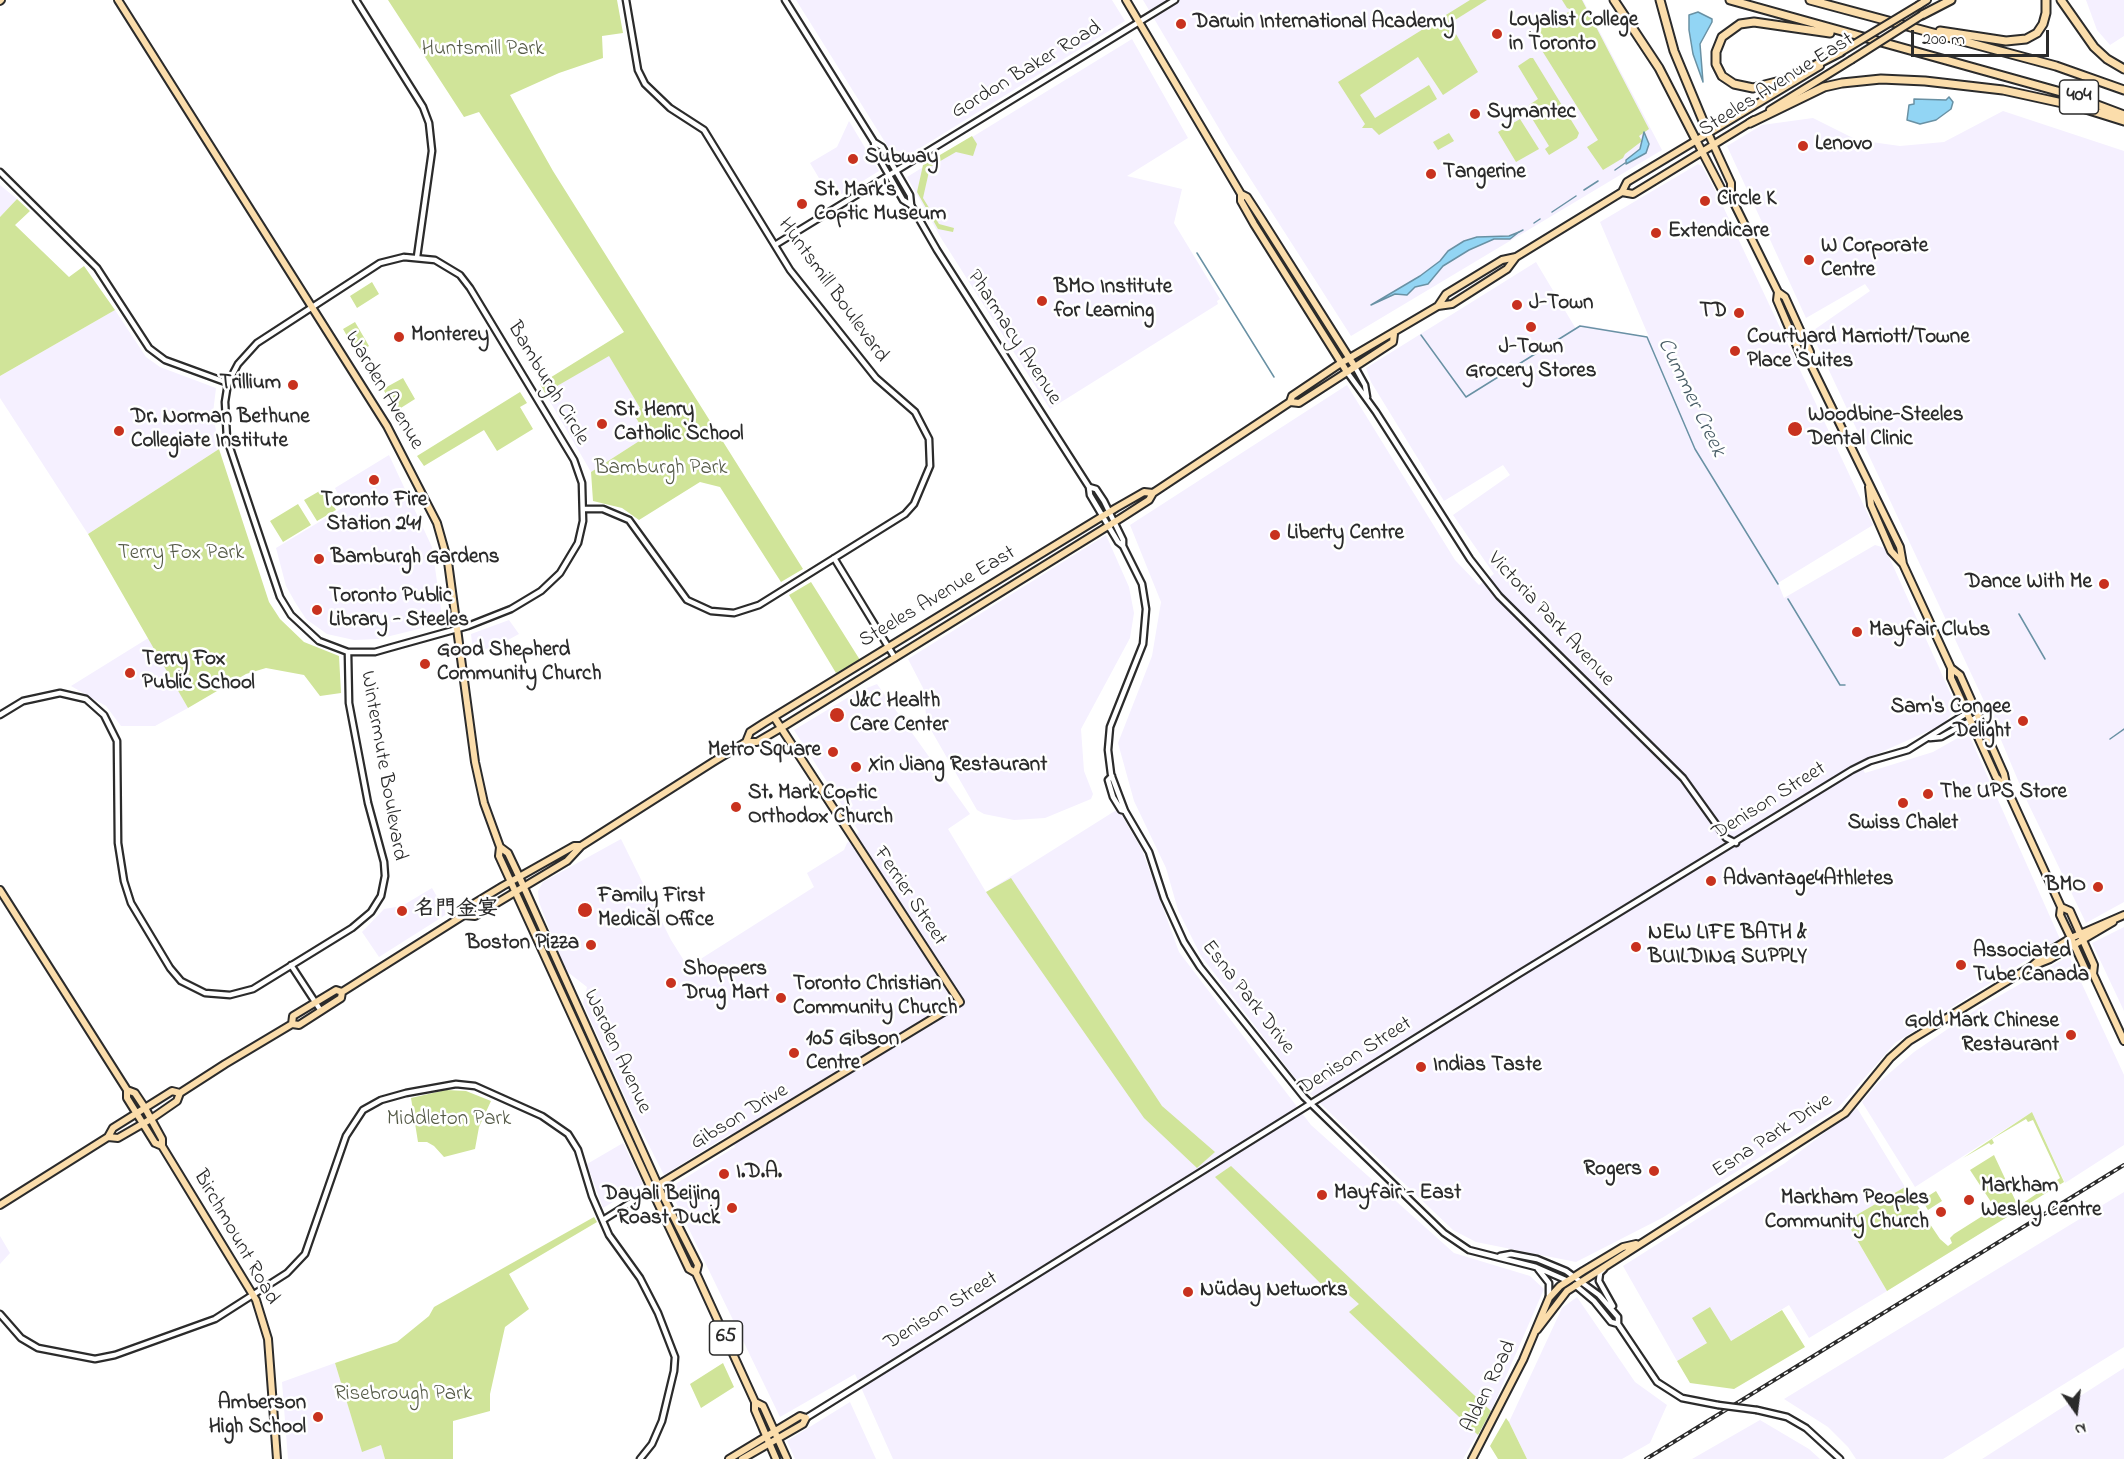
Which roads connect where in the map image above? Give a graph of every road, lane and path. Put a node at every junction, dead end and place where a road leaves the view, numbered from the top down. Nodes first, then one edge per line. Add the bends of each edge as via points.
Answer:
1 (118, 0) edge
2 (356, 0) edge
3 (626, 0) edge
4 (785, 0) edge
5 (1126, 0) edge
6 (1175, 0) edge
7 (1614, 0) edge
8 (1660, 0) edge
9 (1730, 0) edge
10 (1810, 0) edge
11 (1927, 0) edge
12 (1946, 0) edge
13 (1951, 0) edge
14 (2046, 0) edge
15 (2061, 0) edge
16 (1922, 15) junction
17 (1139, 22) junction
18 (1920, 30) junction
19 (1844, 33) junction
20 (1841, 52) junction
21 (2124, 69) edge
22 (2124, 90) edge
23 (2124, 115) edge
24 (2124, 121) edge
25 (1750, 123) junction
26 (1708, 133) junction
27 (1696, 140) junction
28 (874, 142) junction
29 (1714, 145) junction
30 (1702, 152) junction
31 (896, 171) junction
32 (0, 172) edge
33 (889, 175) junction
34 (1622, 192) junction
35 (1241, 194) junction
36 (1731, 197) junction
37 (911, 205) junction
38 (775, 244) junction
39 (417, 257) junction
40 (1516, 257) junction
41 (312, 306) junction
42 (1438, 306) junction
43 (1394, 334) junction
44 (1349, 357) junction
45 (1341, 363) junction
46 (1355, 367) junction
47 (1347, 372) junction
48 (228, 383) junction
49 (1367, 398) junction
50 (1290, 402) junction
51 (1089, 487) junction
52 (1153, 493) junction
53 (584, 508) junction
54 (1106, 514) junction
55 (1111, 524) junction
56 (834, 558) junction
57 (457, 629) junction
58 (890, 648) junction
59 (348, 652) junction
60 (895, 658) junction
61 (1951, 668) junction
62 (1967, 713) junction
63 (0, 715) edge
64 (1978, 716) junction
65 (774, 717) junction
66 (1970, 721) junction
67 (781, 728) junction
68 (1930, 738) junction
69 (746, 742) junction
70 (2007, 789) junction
71 (1736, 843) junction
72 (581, 846) junction
73 (500, 847) junction
74 (519, 877) junction
75 (509, 882) junction
76 (524, 887) junction
77 (0, 890) edge
78 (514, 893) junction
79 (2061, 907) junction
80 (464, 915) junction
81 (2121, 916) edge
82 (2080, 933) junction
83 (2071, 938) junction
84 (2083, 941) junction
85 (2074, 946) junction
86 (291, 965) junction
87 (2032, 966) junction
88 (2092, 974) junction
89 (342, 992) junction
90 (960, 1002) joint
91 (315, 1003) junction
92 (321, 1011) junction
93 (292, 1024) junction
94 (2124, 1041) edge
95 (127, 1090) junction
96 (180, 1093) junction
97 (1312, 1105) junction
98 (615, 1107) junction
99 (145, 1108) junction
100 (624, 1108) junction
101 (137, 1113) junction
102 (151, 1119) junction
103 (143, 1123) junction
104 (108, 1137) junction
105 (162, 1146) junction
106 (658, 1185) junction
107 (652, 1189) junction
108 (0, 1205) edge
109 (603, 1220) junction
110 (1640, 1243) junction
111 (1500, 1256) junction
112 (1607, 1266) junction
113 (1536, 1267) junction
114 (696, 1274) junction
115 (1575, 1276) junction
116 (1568, 1281) junction
117 (1579, 1284) junction
118 (254, 1294) junction
119 (1549, 1298) junction
120 (0, 1314) edge
121 (1618, 1317) junction
122 (1618, 1324) junction
123 (1537, 1330) junction
124 (755, 1402) junction
125 (806, 1418) junction
126 (775, 1431) junction
127 (766, 1436) junction
128 (778, 1438) junction
129 (769, 1443) junction
130 (277, 1459) edge
131 (640, 1459) edge
132 (729, 1459) edge
133 (742, 1459) edge
134 (776, 1459) edge
135 (787, 1459) edge
136 (1472, 1459) edge
137 (1840, 1459) edge

1 - 41 main road, Warden Avenue
2 - 39 street via 429,123 432,151
3 - 38 street, Huntsmill Boulevard via 640,76 652,92 704,130
4 - 28 street, Pharmacy Avenue
5 - 17 main road, Victoria Park Avenue
6 - 17 street, Gordon Baker Road
7 - 27 highway via 1659,68
8 - 26 highway via 1683,78
9 - 19 highway, 404
10 - 18 highway, 404
11 - 20 main road, Steeles Avenue East, bridge
12 - 16 main road, Steeles Avenue East
13 - 16 highway
14 - 18 highway via 2043,24 2026,39 2006,41
15 - 21 highway via 2094,47
16 - 25 main road, Steeles Avenue East, bridge
17 - 31 street, Gordon Baker Road
17 - 35 main road, Victoria Park Avenue
18 - 22 highway, 404 via 2056,66
19 - 20 highway via 1754,22 1740,24 1722,37 1716,64 1722,76 1734,84 1753,88 1788,79
19 - 23 highway, 404 via 2068,94
20 - 26 main road, Steeles Avenue East
24 - 25 highway via 2059,101 2003,90 1881,79 1824,87
25 - 29 main road, Steeles Avenue East
26 - 27 main road, Steeles Avenue East
26 - 29 main road
27 - 30 main road
27 - 34 main road, Steeles Avenue East via 1627,182
28 - 31 street, Pharmacy Avenue via 882,147
28 - 33 street, Pharmacy Avenue
29 - 30 main road, Steeles Avenue East
29 - 36 main road via 1731,183
30 - 34 main road, Steeles Avenue East via 1633,194
30 - 36 main road via 1722,190
31 - 33 street, Gordon Baker Road
31 - 37 street, Pharmacy Avenue via 910,195
32 - 48 street via 98,268 149,348 165,360
33 - 37 street, Pharmacy Avenue via 903,200
33 - 38 street, Gordon Baker Road
34 - 40 main road, Steeles Avenue East
35 - 44 main road, Victoria Park Avenue via 1247,197
35 - 45 main road, Victoria Park Avenue via 1254,224
36 - 61 main road via 1795,318 1809,361 1869,487 1880,501 1903,564
37 - 51 street, Pharmacy Avenue
38 - 56 street, Huntsmill Boulevard via 790,270 865,365 915,412 930,447 930,466 909,510
39 - 41 street, Bamburgh Circle via 380,263
39 - 53 street, Bamburgh Circle via 435,260 460,275 470,288 574,460 582,483
40 - 42 main road, Steeles Avenue East via 1502,260 1446,294
40 - 42 main road, Steeles Avenue East via 1507,269 1452,304
41 - 48 street, Bamburgh Circle via 257,343 238,364
41 - 57 main road, Warden Avenue via 387,426 436,524 448,561
42 - 43 main road, Steeles Avenue East
43 - 44 main road, Steeles Avenue East via 1387,333
43 - 46 main road, Steeles Avenue East via 1393,342
44 - 45 main road, Steeles Avenue East
44 - 46 main road, Victoria Park Avenue
45 - 47 main road, Victoria Park Avenue
45 - 50 main road, Steeles Avenue East
46 - 47 main road, Steeles Avenue East
46 - 49 street, Victoria Park Avenue
47 - 49 street, Victoria Park Avenue
47 - 50 main road, Steeles Avenue East via 1299,403
48 - 59 street, Bamburgh Circle via 224,411 227,439 279,597 291,615 319,641
49 - 71 street, Victoria Park Avenue via 1470,560 1499,596 1683,778 1726,838
50 - 52 main road, Steeles Avenue East
51 - 54 street, Pharmacy Avenue via 1090,495
51 - 54 street, Pharmacy Avenue via 1096,489
52 - 54 main road, Steeles Avenue East via 1144,492
52 - 55 main road, Steeles Avenue East via 1149,500
53 - 56 street, Huntsmill Boulevard via 603,509 629,520 687,600 722,614 759,604
53 - 57 street, Bamburgh Circle via 578,543 553,581 511,609
54 - 55 street, Pharmacy Avenue
54 - 58 main road, Steeles Avenue East
55 - 60 main road, Steeles Avenue East
55 - 97 street, Esna Park Drive via 1142,584 1146,621 1143,644 1110,728 1112,776 1125,811 1149,852 1173,921 1190,953
56 - 58 street
57 - 59 street, Bamburgh Circle via 375,652
57 - 73 main road, Warden Avenue via 477,773
58 - 60 street
58 - 65 main road, Steeles Avenue East
59 - 86 street, Wintermute Boulevard via 350,703 368,803 384,862 384,883 381,896 365,919
60 - 67 main road, Steeles Avenue East
61 - 62 main road via 1951,678
61 - 64 main road via 1960,675
62 - 66 main road
62 - 68 street, Denison Street
63 - 86 street, Wintermute Boulevard via 22,701 60,693 90,702 109,721 118,748 118,843 127,891 142,923 181,981 205,993 230,995 253,989
64 - 66 street, Denison Street
64 - 70 main road
65 - 67 main road, Ferrier Street
65 - 69 main road, Steeles Avenue East via 750,732
66 - 68 street, Denison Street via 1941,737
66 - 70 main road via 1996,777
67 - 69 main road, Steeles Avenue East via 757,742
67 - 90 main road, Ferrier Street
68 - 71 street, Denison Street via 1908,750 1867,762
69 - 72 main road, Steeles Avenue East
70 - 79 main road
71 - 97 street, Denison Street
72 - 74 main road, Steeles Avenue East via 574,846
72 - 76 main road, Steeles Avenue East via 567,861
73 - 74 main road, Warden Avenue via 508,854
73 - 75 main road, Warden Avenue via 499,856
74 - 75 main road, Steeles Avenue East
74 - 76 main road, Warden Avenue
75 - 78 main road, Warden Avenue / 65
75 - 80 main road, Steeles Avenue East via 470,906
76 - 78 main road, Steeles Avenue East
76 - 100 main road, Warden Avenue / 65
77 - 95 main road, Birchmount Road
78 - 80 main road, Steeles Avenue East via 475,916
78 - 98 main road, Warden Avenue / 65
79 - 82 main road via 2070,911
79 - 83 main road via 2060,915
80 - 89 main road, Steeles Avenue East
81 - 82 main road, Esna Park Drive
81 - 84 main road, Esna Park Drive
82 - 83 main road, Esna Park Drive
82 - 84 main road
83 - 85 main road
83 - 87 main road, Esna Park Drive
84 - 85 main road, Esna Park Drive
84 - 88 main road via 2094,965
85 - 87 main road, Esna Park Drive
85 - 88 main road via 2086,971
86 - 91 street
87 - 110 main road, Esna Park Drive via 1909,1041 1845,1113 1825,1128
88 - 94 main road
89 - 91 main road, Steeles Avenue East via 336,990
89 - 92 main road, Steeles Avenue East via 341,998
90 - 106 main road, Gibson Drive
91 - 92 street
91 - 93 main road, Steeles Avenue East via 293,1016
92 - 93 main road, Steeles Avenue East via 299,1025
93 - 96 main road, Steeles Avenue East
95 - 99 main road, Birchmount Road via 135,1093
95 - 101 main road, Birchmount Road
96 - 99 main road, Steeles Avenue East via 172,1091
96 - 102 main road, Steeles Avenue East via 177,1101
97 - 111 street, Esna Park Drive via 1456,1242 1469,1250
97 - 125 street, Denison Street
98 - 100 main road
98 - 107 main road, Warden Avenue / 65
99 - 101 main road, Steeles Avenue East
99 - 102 main road, Birchmount Road
100 - 106 main road, Warden Avenue / 65
101 - 103 main road, Birchmount Road
101 - 104 main road, Steeles Avenue East via 112,1128
102 - 103 main road, Steeles Avenue East
102 - 105 main road, Birchmount Road
103 - 104 main road, Steeles Avenue East via 118,1138
103 - 105 main road, Birchmount Road via 155,1143
104 - 108 main road, Steeles Avenue East
105 - 118 main road, Birchmount Road
106 - 114 main road, Warden Avenue / 65 via 698,1265
107 - 109 street
107 - 114 main road, Warden Avenue / 65 via 688,1269
109 - 118 street via 578,1150 553,1122 475,1086 456,1084 406,1093 381,1100 358,1116 346,1136 305,1254 287,1273
109 - 131 street via 612,1241 640,1278 675,1357 662,1421
110 - 112 main road, Esna Park Drive
110 - 115 main road, Esna Park Drive via 1623,1247
111 - 113 street, Esna Park Drive via 1508,1262
111 - 115 street, Esna Park Drive via 1537,1259
112 - 117 main road, Esna Park Drive
112 - 121 street via 1599,1281
113 - 116 street, Esna Park Drive
113 - 119 street via 1549,1283
114 - 124 main road, Warden Avenue / 65
115 - 116 main road, Alden Road
115 - 117 street, Esna Park Drive
116 - 117 street, Esna Park Drive
116 - 119 main road, Alden Road
117 - 121 street via 1599,1295
117 - 122 street via 1611,1322
117 - 123 main road, Alden Road via 1567,1291
118 - 120 street via 197,1327 95,1359 38,1348 21,1338
118 - 130 main road, Birchmount Road via 268,1339
119 - 123 main road, Alden Road via 1539,1316
121 - 122 street
122 - 137 street, bridge via 1644,1367 1663,1386 1691,1401 1787,1417 1806,1428
123 - 136 main road, Alden Road
124 - 126 main road, Warden Avenue / 65 via 764,1406
124 - 127 main road, Warden Avenue / 65 via 754,1410
125 - 126 main road, Denison Street via 800,1416
125 - 128 main road, Denison Street via 803,1424
126 - 127 main road, Denison Street
126 - 128 main road, Warden Avenue / 65
127 - 129 main road, Warden Avenue / 65
127 - 132 main road, Denison Street
128 - 129 main road, Denison Street
128 - 135 main road, Warden Avenue / 65
129 - 133 main road, Denison Street
129 - 134 main road, Warden Avenue / 65

